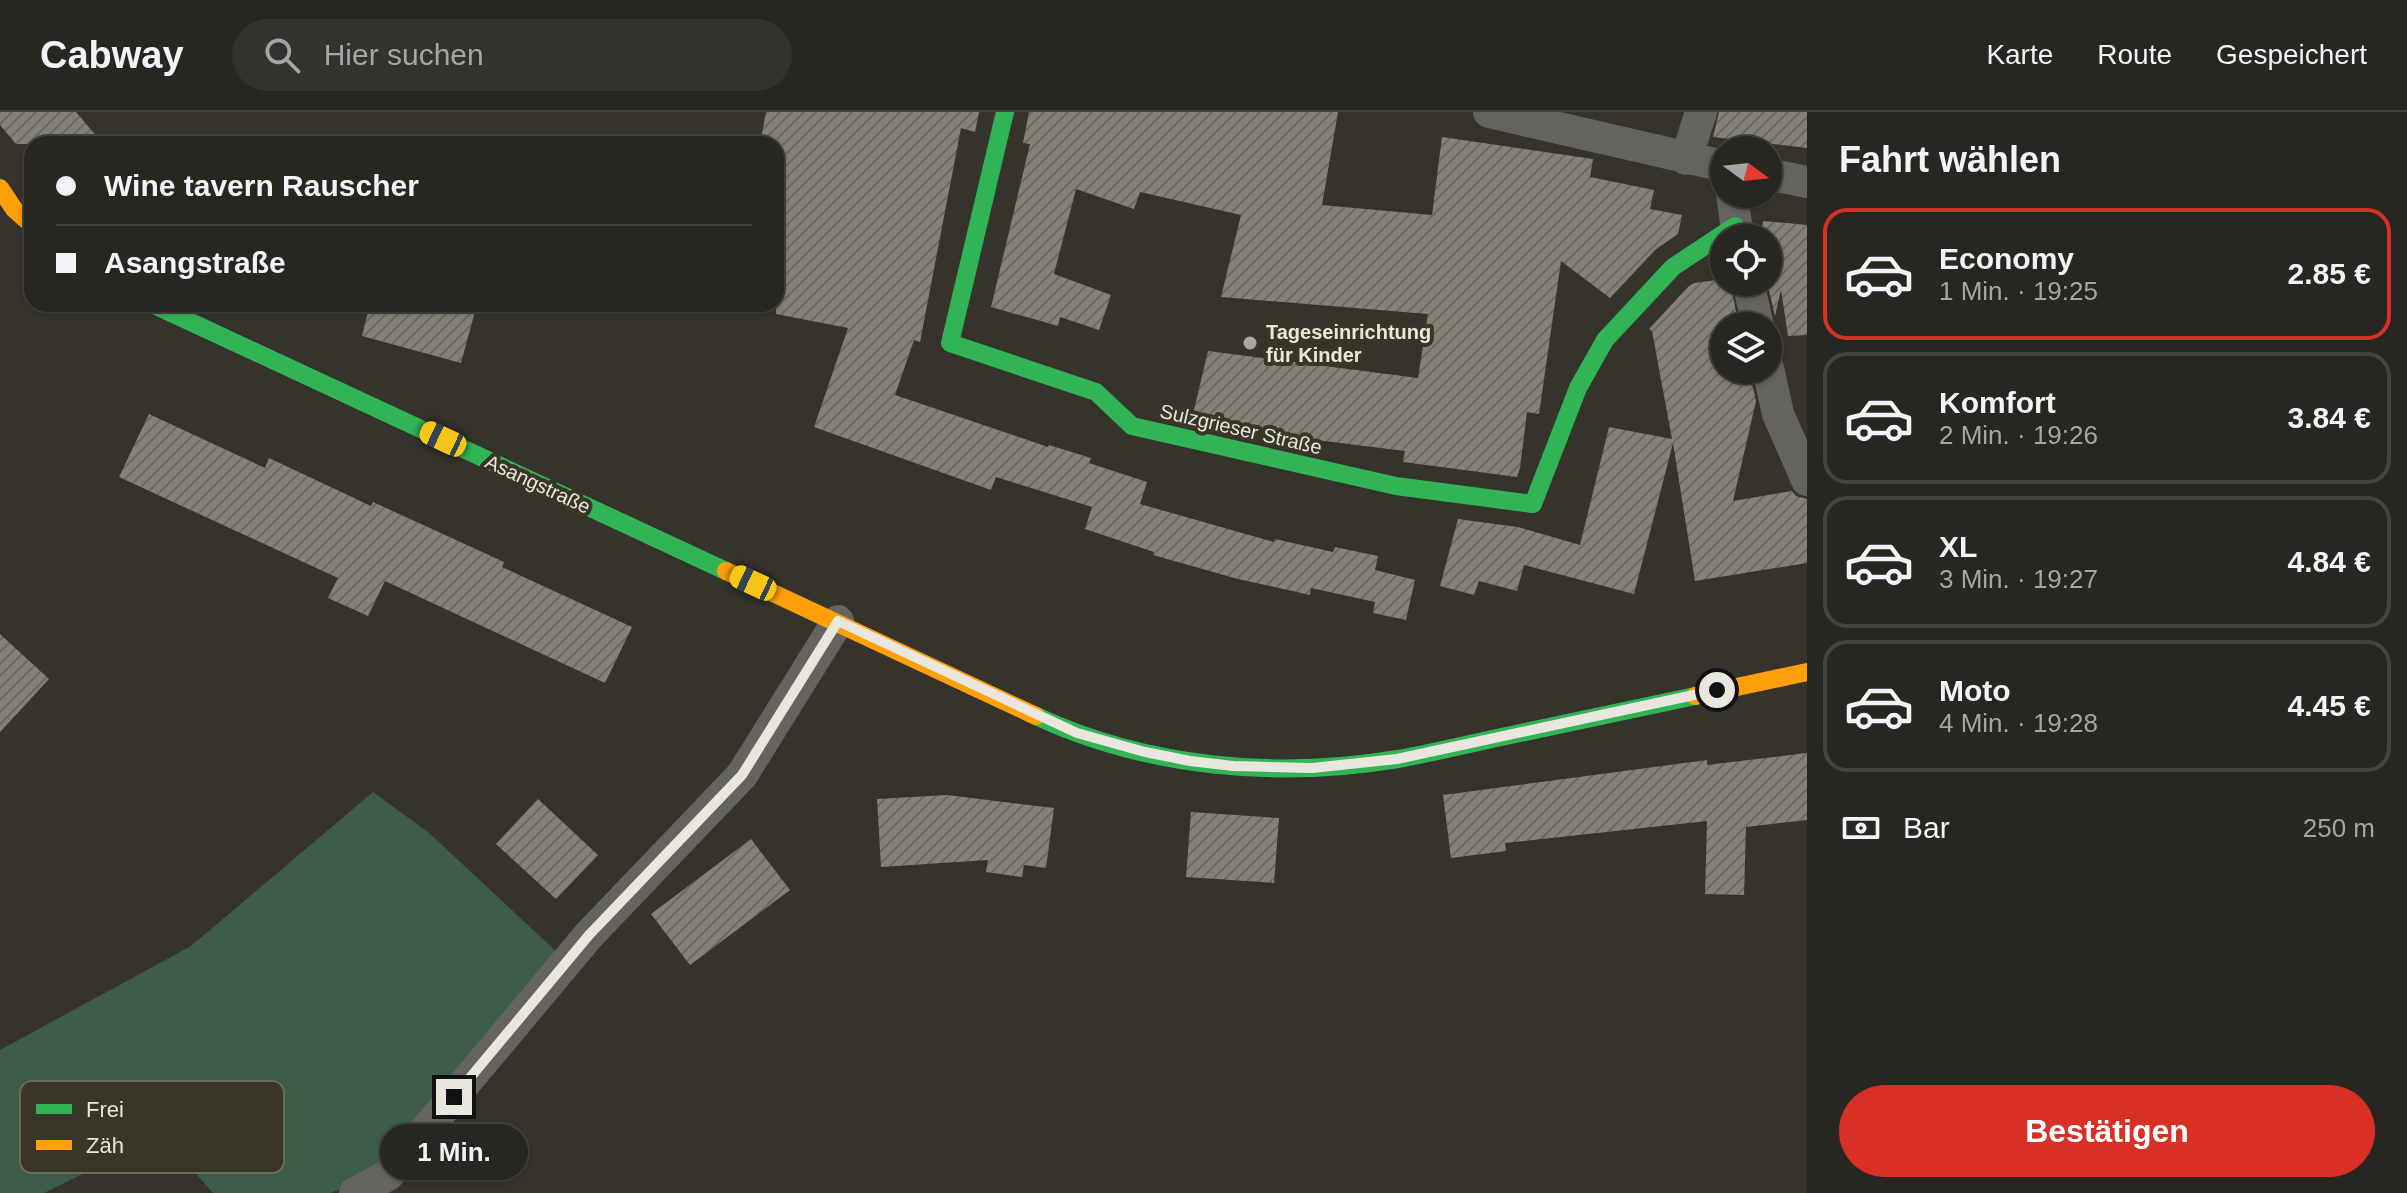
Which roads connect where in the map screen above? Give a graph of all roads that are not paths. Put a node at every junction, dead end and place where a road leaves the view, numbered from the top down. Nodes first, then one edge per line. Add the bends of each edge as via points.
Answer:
1 (1005, 112) edge
2 (1489, 112) edge
3 (1701, 112) edge
4 (1686, 159) junction
5 (1710, 163) edge
6 (1782, 177) edge
7 (1807, 182) edge
8 (0, 188) edge
9 (24, 218) edge
10 (1735, 219) edge
11 (169, 312) edge
12 (1771, 384) edge
13 (1807, 480) edge
14 (838, 621) junction
15 (1807, 672) edge
16 (355, 1193) edge

1 - 10 street, Sulzgrieser Straße via 950,343 1096,392 1132,426 1396,486 1533,504 1578,388 1605,340 1673,267
2 - 4 street
3 - 4 street
4 - 5 street
6 - 7 street
8 - 9 street
11 - 14 street, Asangstraße
12 - 13 street via 1778,414
14 - 15 street, Asangstraße via 1077,733 1190,761 1274,769 1397,759
14 - 16 street via 742,775 589,935 388,1175

